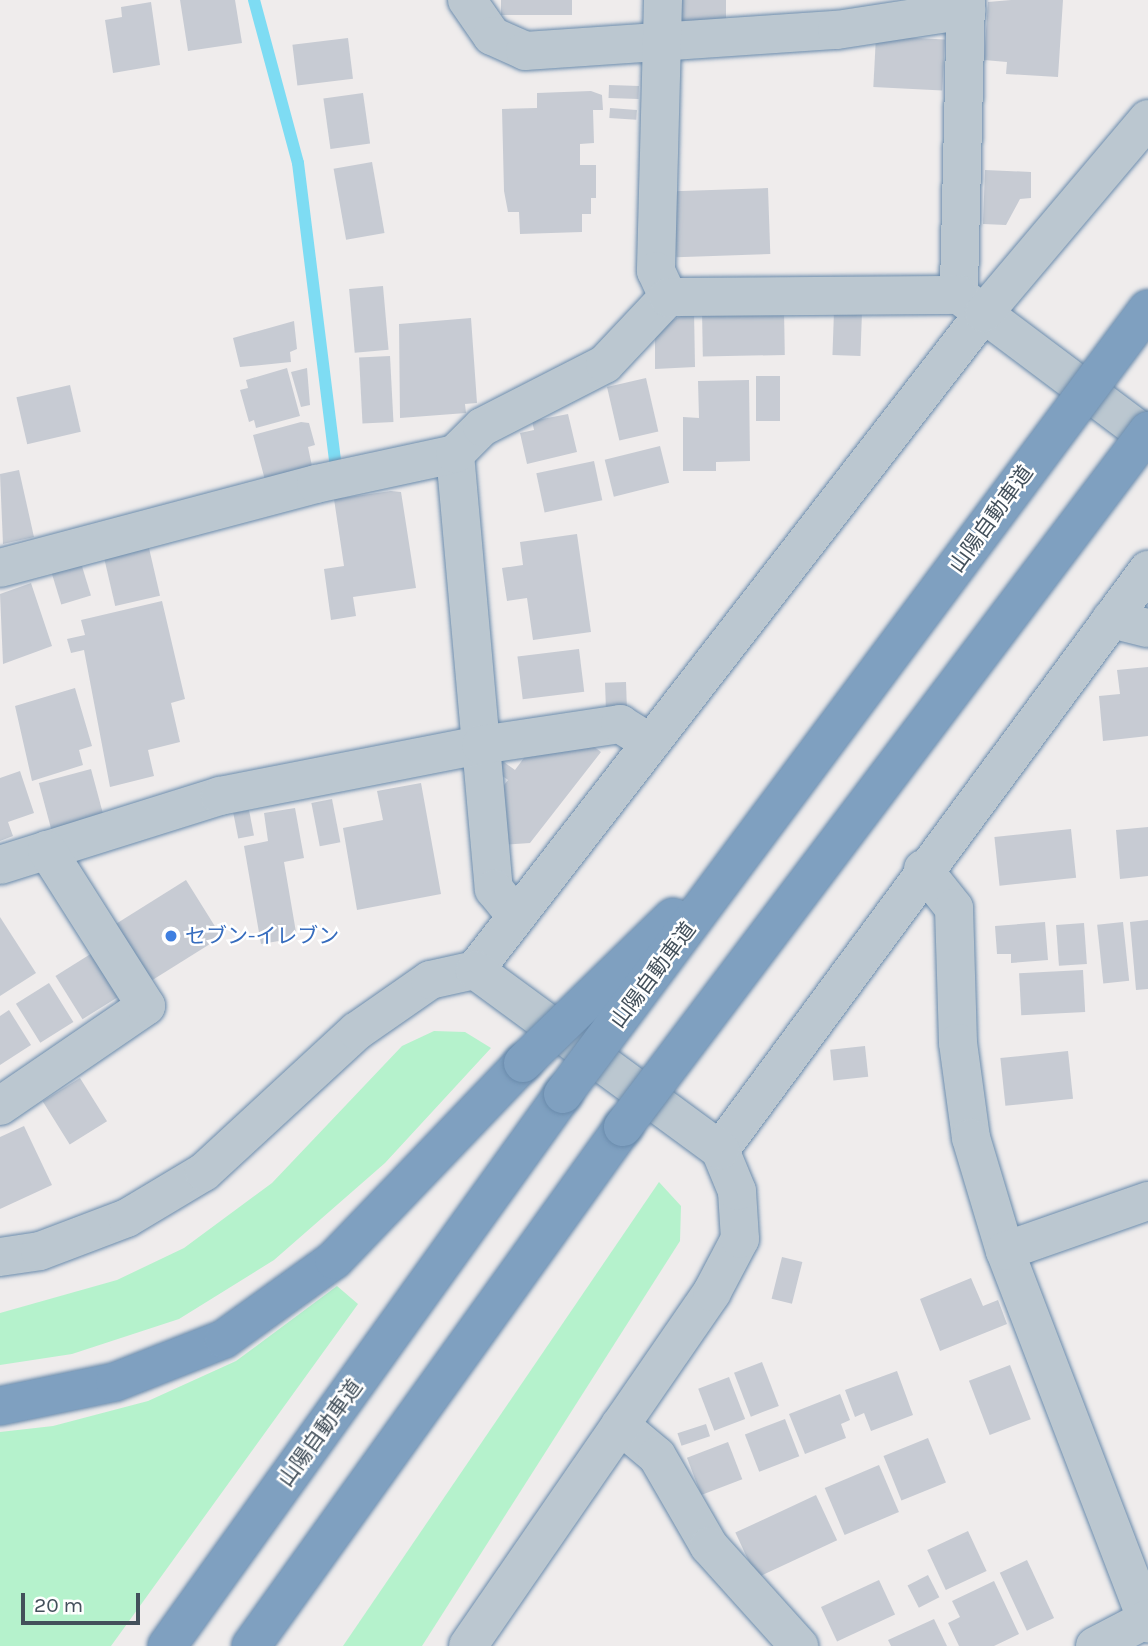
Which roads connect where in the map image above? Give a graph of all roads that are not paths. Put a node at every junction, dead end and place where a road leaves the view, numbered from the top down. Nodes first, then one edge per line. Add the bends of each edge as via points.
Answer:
1 (467, 0) edge
2 (663, 0) edge
3 (966, 5) edge
4 (663, 41) junction
5 (1148, 119) edge
6 (668, 298) junction
7 (971, 304) junction
8 (1148, 309) edge
9 (1148, 431) edge
10 (1148, 437) edge
11 (455, 454) junction
12 (0, 568) edge
13 (1148, 570) edge
14 (1111, 619) junction
15 (1148, 628) edge
16 (650, 743) junction
17 (481, 745) junction
18 (765, 827) junction
19 (47, 850) junction
20 (0, 865) edge
21 (923, 869) junction
22 (516, 916) junction
23 (475, 970) junction
24 (0, 1106) edge
25 (720, 1150) junction
26 (1148, 1201) edge
27 (1005, 1251) junction
28 (0, 1257) edge
29 (491, 1309) junction
30 (0, 1406) edge
31 (620, 1425) junction
32 (1147, 1621) edge
33 (167, 1646) edge
34 (251, 1646) edge
35 (278, 1646) edge
36 (468, 1646) edge
37 (799, 1646) edge
38 (1095, 1646) edge

1 - 4 street via 492,36 525,51
2 - 4 street
3 - 4 street via 837,30
3 - 7 street
4 - 6 street via 656,271
5 - 7 street
6 - 7 street
6 - 11 street via 605,364 482,427
7 - 10 street
7 - 16 street
8 - 18 highway, 山陽自動車道, bridge
9 - 29 highway, bridge
11 - 12 street via 316,484
11 - 17 street
13 - 14 street
14 - 15 street
14 - 21 street
16 - 17 street via 620,724
16 - 22 street
17 - 19 street via 220,796
17 - 22 street via 494,889
18 - 30 highway, bridge via 523,1063 334,1261 224,1339 115,1382
18 - 33 highway, 山陽自動車道, bridge via 563,1094
19 - 20 street
19 - 24 street via 146,1006
21 - 25 street
21 - 27 street via 954,908 958,1043 971,1138
22 - 23 street
23 - 25 street
23 - 28 street via 430,980 357,1031 204,1172 127,1218 40,1251
25 - 31 street via 737,1191 740,1239 712,1292
26 - 27 street
27 - 32 street
29 - 34 highway
29 - 35 highway
31 - 36 street
31 - 37 street via 657,1456 709,1546
32 - 38 street

